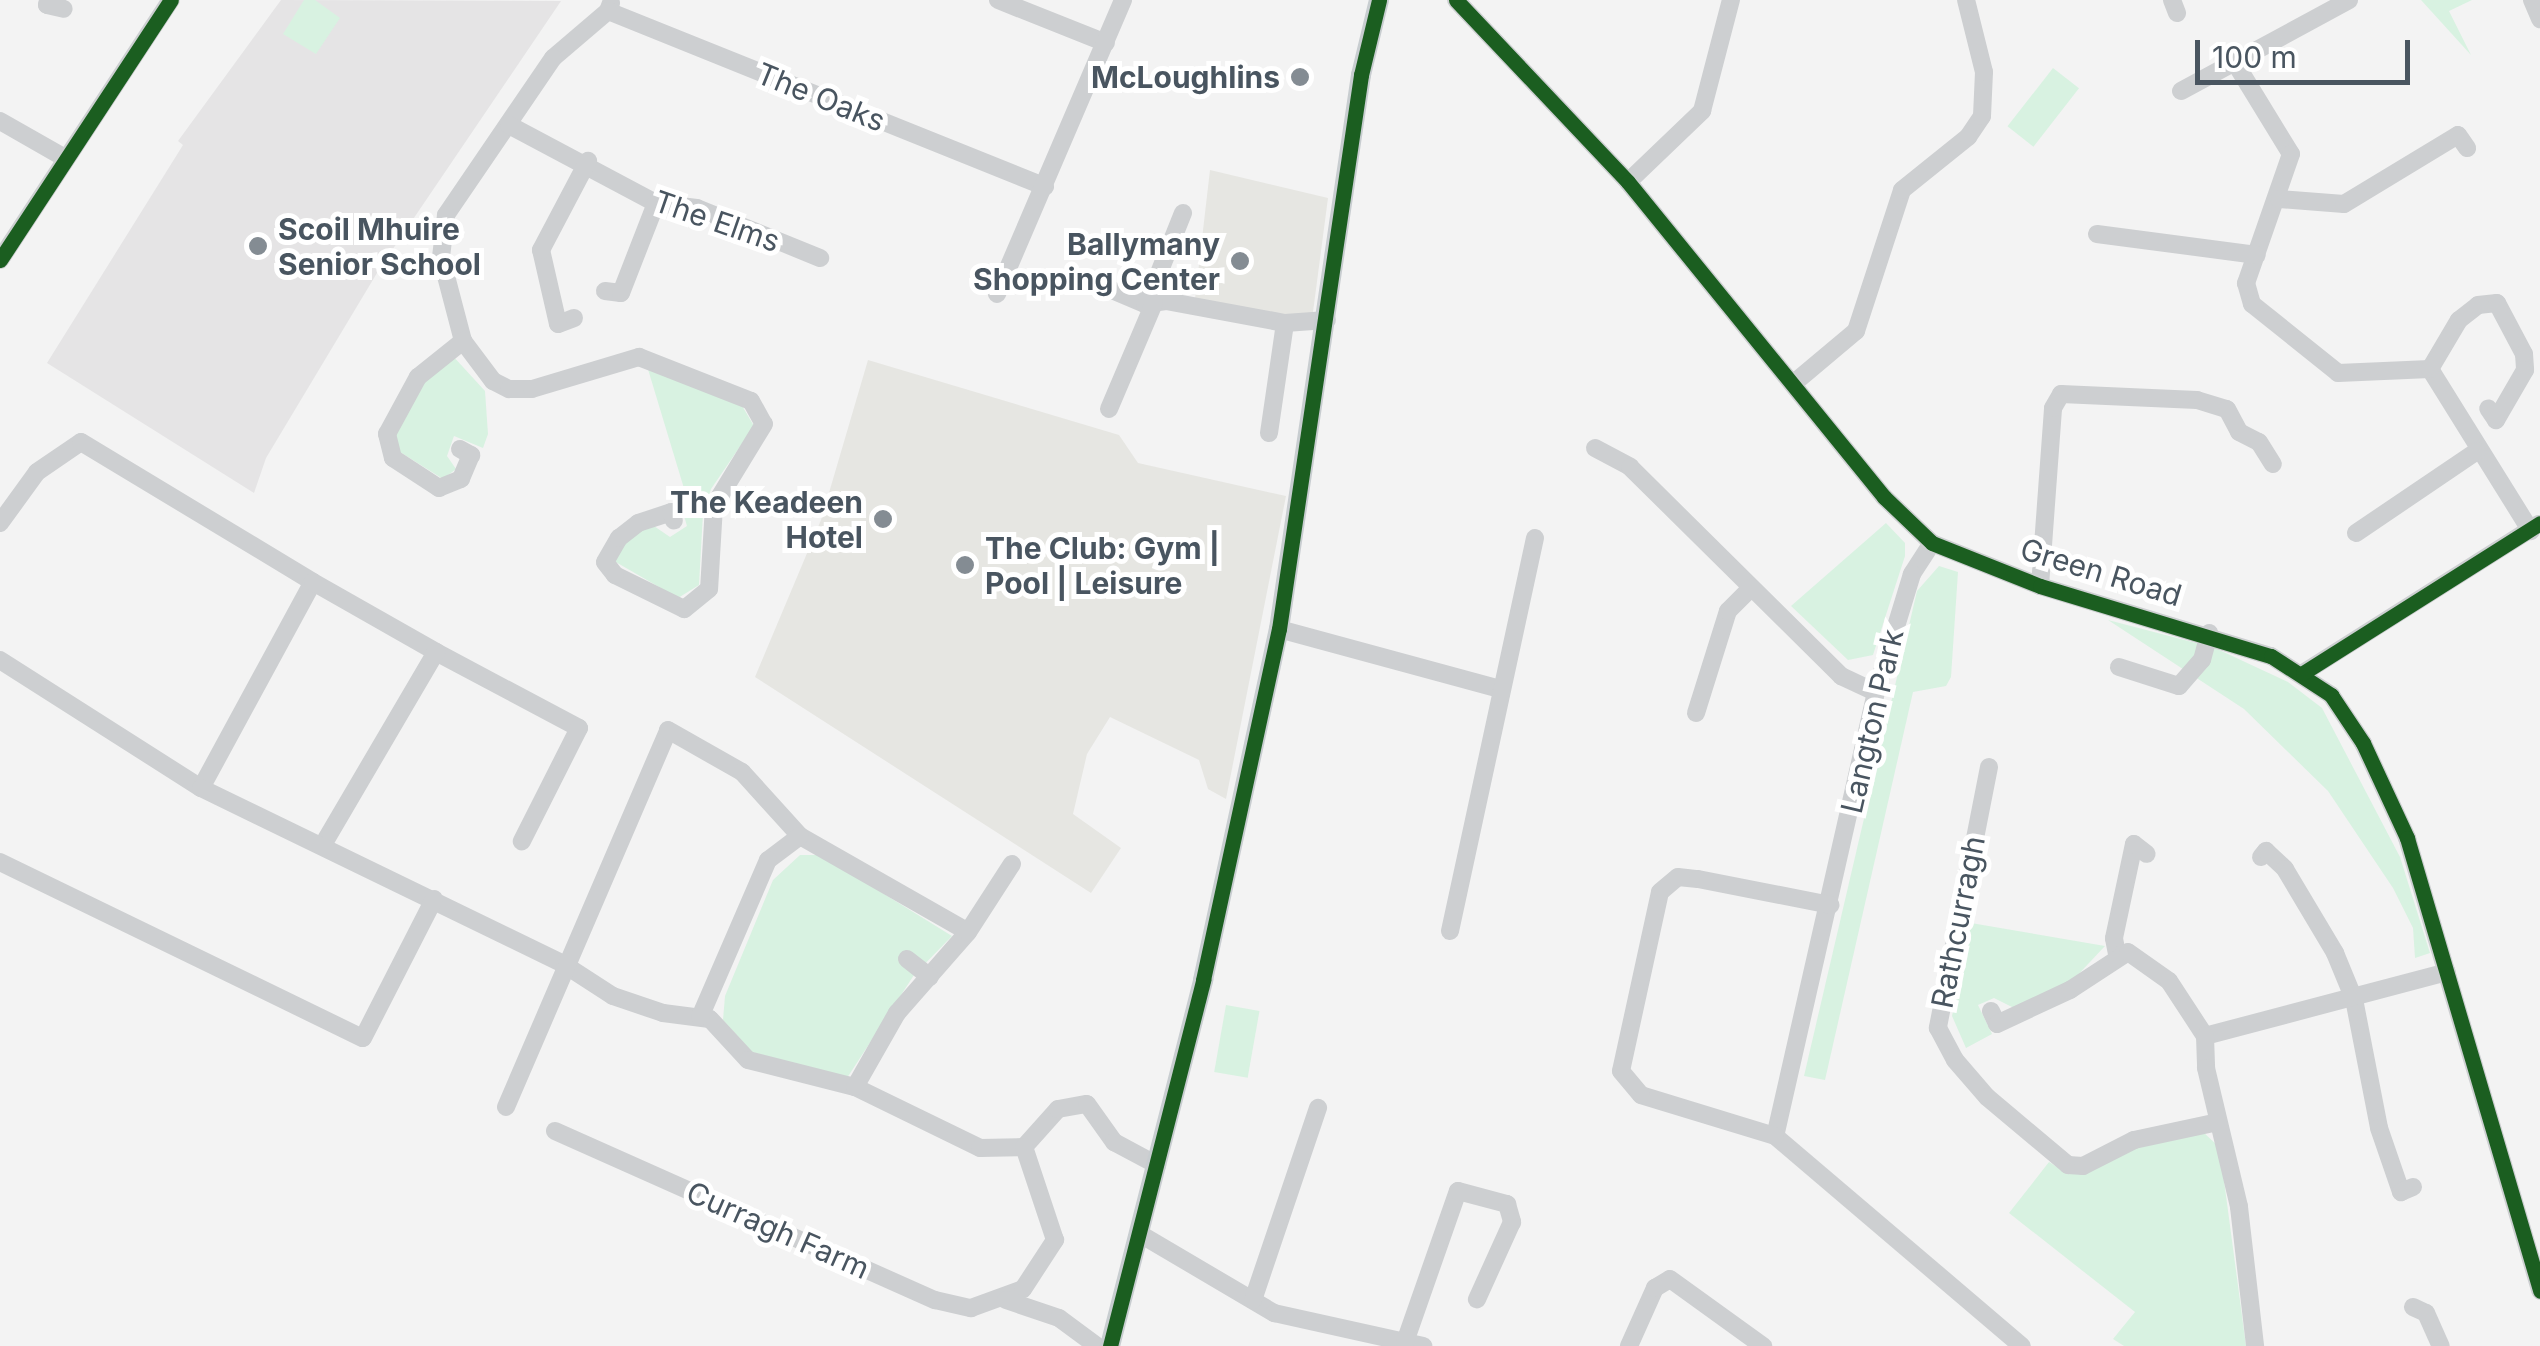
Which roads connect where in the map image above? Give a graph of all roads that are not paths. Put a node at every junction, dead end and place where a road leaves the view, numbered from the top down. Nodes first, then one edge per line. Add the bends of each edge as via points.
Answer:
1 (171, 0) edge
2 (998, 0) edge
3 (1123, 0) edge
4 (1378, 0) edge
5 (1456, 0) edge
6 (1731, 0) edge
7 (1966, 0) edge
8 (2349, 0) edge
9 (2532, 0) edge
10 (610, 5) edge
11 (2540, 18) edge
12 (1106, 43) junction
13 (2234, 61) junction
14 (2182, 91) dead end
15 (0, 121) edge
16 (509, 125) junction
17 (2467, 148) dead end
18 (63, 157) junction
19 (588, 161) junction
20 (1628, 182) junction
21 (1045, 188) junction
22 (2279, 198) junction
23 (656, 202) junction
24 (1183, 213) dead end
25 (2106, 230) dead end
26 (2257, 255) junction
27 (820, 258) dead end
28 (0, 260) edge
29 (1107, 288) dead end
30 (605, 291) dead end
31 (997, 294) dead end
32 (1151, 303) junction
33 (574, 318) dead end
34 (1327, 320) junction
35 (1285, 322) junction
36 (463, 341) junction
37 (2430, 369) junction
38 (1794, 383) junction
39 (2488, 408) dead end
40 (1109, 409) dead end
41 (1269, 432) dead end
42 (1595, 448) dead end
43 (460, 449) dead end
44 (2477, 452) junction
45 (2273, 464) dead end
46 (674, 521) dead end
47 (0, 523) edge
48 (2535, 527) edge
49 (2356, 533) dead end
50 (1534, 538) dead end
51 (1932, 543) junction
52 (313, 582) junction
53 (2040, 586) junction
54 (1752, 588) junction
55 (1279, 629) junction
56 (2209, 633) junction
57 (436, 652) junction
58 (0, 660) edge
59 (2119, 666) dead end
60 (2303, 673) junction
61 (1500, 689) junction
62 (1876, 692) junction
63 (1696, 713) dead end
64 (1988, 767) dead end
65 (202, 788) junction
66 (800, 836) junction
67 (522, 842) dead end
68 (324, 843) junction
69 (2147, 854) dead end
70 (2261, 857) dead end
71 (0, 862) edge
72 (1012, 864) dead end
73 (434, 899) junction
74 (1830, 905) junction
75 (1450, 931) dead end
76 (968, 932) junction
77 (2118, 954) junction
78 (906, 959) dead end
79 (566, 965) junction
80 (2447, 972) junction
81 (930, 977) junction
82 (2354, 999) junction
83 (1991, 1010) dead end
84 (700, 1016) junction
85 (2205, 1036) junction
86 (855, 1087) junction
87 (506, 1107) dead end
88 (1318, 1108) dead end
89 (2218, 1122) junction
90 (555, 1131) dead end
91 (1775, 1136) junction
92 (1024, 1147) junction
93 (1157, 1165) junction
94 (2401, 1192) dead end
95 (1140, 1234) junction
96 (2540, 1291) edge
97 (1006, 1300) junction
98 (1254, 1300) junction
99 (1477, 1300) dead end
100 (2412, 1307) dead end
101 (1349, 1338) edge
102 (1414, 1344) edge
103 (1098, 1346) edge
104 (1110, 1346) edge
105 (1629, 1346) edge
106 (1763, 1346) edge
107 (2022, 1346) edge
108 (2254, 1346) edge
109 (2440, 1346) edge

1 - 18 street
2 - 12 street
3 - 12 street
4 - 34 main road
5 - 20 street, Green Road
6 - 20 street via 1702,111
7 - 38 street via 1984,72 1982,116 1968,137 1902,190 1856,331
8 - 13 street
9 - 11 street
10 - 16 street via 553,58
10 - 21 street, The Oaks
12 - 21 street
13 - 14 street
13 - 22 street via 2291,154
15 - 18 street
16 - 19 street, The Elms
16 - 36 street via 446,216 445,289
17 - 22 street via 2458,135 2344,204
18 - 28 street
19 - 23 street, The Elms
19 - 33 street via 541,250 558,324
20 - 38 street, Green Road
21 - 31 street
22 - 26 street
23 - 27 street, The Elms via 697,208
23 - 30 street via 622,293
24 - 32 street
25 - 26 street
26 - 37 street via 2246,283 2252,304 2338,373
29 - 32 street
32 - 35 street
32 - 40 street
34 - 35 street
34 - 55 main road
35 - 41 street
36 - 43 street via 418,377 386,434 393,458 439,488 462,479 471,454
36 - 46 street via 493,381 508,389 532,389 639,357 751,401 764,424 714,506 709,590 684,609 616,575 606,562 618,538 638,523 671,512
37 - 39 street via 2459,320 2478,305 2497,303 2524,354 2525,370 2496,420
37 - 44 street
38 - 51 street, Green Road via 1884,497
42 - 54 street via 1630,467
44 - 48 street
44 - 49 street
45 - 53 street via 2259,442 2239,432 2228,409 2197,400 2074,391 2058,397
47 - 52 street via 38,472 81,442
48 - 60 street
50 - 61 street
51 - 53 street, Green Road
51 - 62 street, Langton Park via 1912,574
52 - 57 street
52 - 65 street
53 - 56 street, Green Road
54 - 62 street via 1840,676
54 - 63 street via 1728,611
55 - 61 street
55 - 93 main road
56 - 59 street via 2202,660 2179,686
56 - 60 street, Green Road
57 - 67 street via 579,728
57 - 68 street
58 - 65 street
60 - 80 street, Green Road via 2346,714 2396,810
61 - 75 street
62 - 74 street, Langton Park
64 - 89 street, Rathcurragh via 1940,1013 1938,1028 1949,1050 1987,1098 2068,1164 2083,1166 2134,1140
65 - 68 street
66 - 76 street
66 - 79 street via 742,772 668,730
66 - 84 street via 768,860
68 - 73 street
69 - 77 street via 2134,844 2114,938
70 - 82 street via 2266,851 2285,869 2320,922
71 - 73 street via 363,1038
72 - 76 street
73 - 79 street
74 - 91 street, Langton Park
74 - 91 street via 1678,877 1660,892 1622,1071 1641,1094
76 - 81 street
77 - 83 street, Rathcurragh via 2045,1003 1997,1024
77 - 85 street via 2149,962
78 - 81 street
79 - 84 street via 613,996 663,1013
79 - 87 street
80 - 82 street
80 - 96 street, Green Road
81 - 86 street via 897,1013
82 - 85 street
82 - 94 street via 2379,1128
84 - 86 street via 748,1060
85 - 89 street
86 - 92 street via 980,1148
88 - 98 street
89 - 108 street via 2239,1207
90 - 97 street, Curragh Farm via 935,1300 971,1308
91 - 107 street
92 - 93 street via 1058,1108 1087,1104 1114,1142
92 - 97 street via 1055,1240 1040,1270
93 - 95 main road
95 - 98 street
95 - 104 main road
97 - 103 street, Curragh Farm via 1058,1318
98 - 101 street
99 - 102 street via 1512,1222 1507,1204 1458,1191
100 - 109 street via 2426,1314
101 - 102 street
105 - 106 street via 1655,1288 1670,1280

